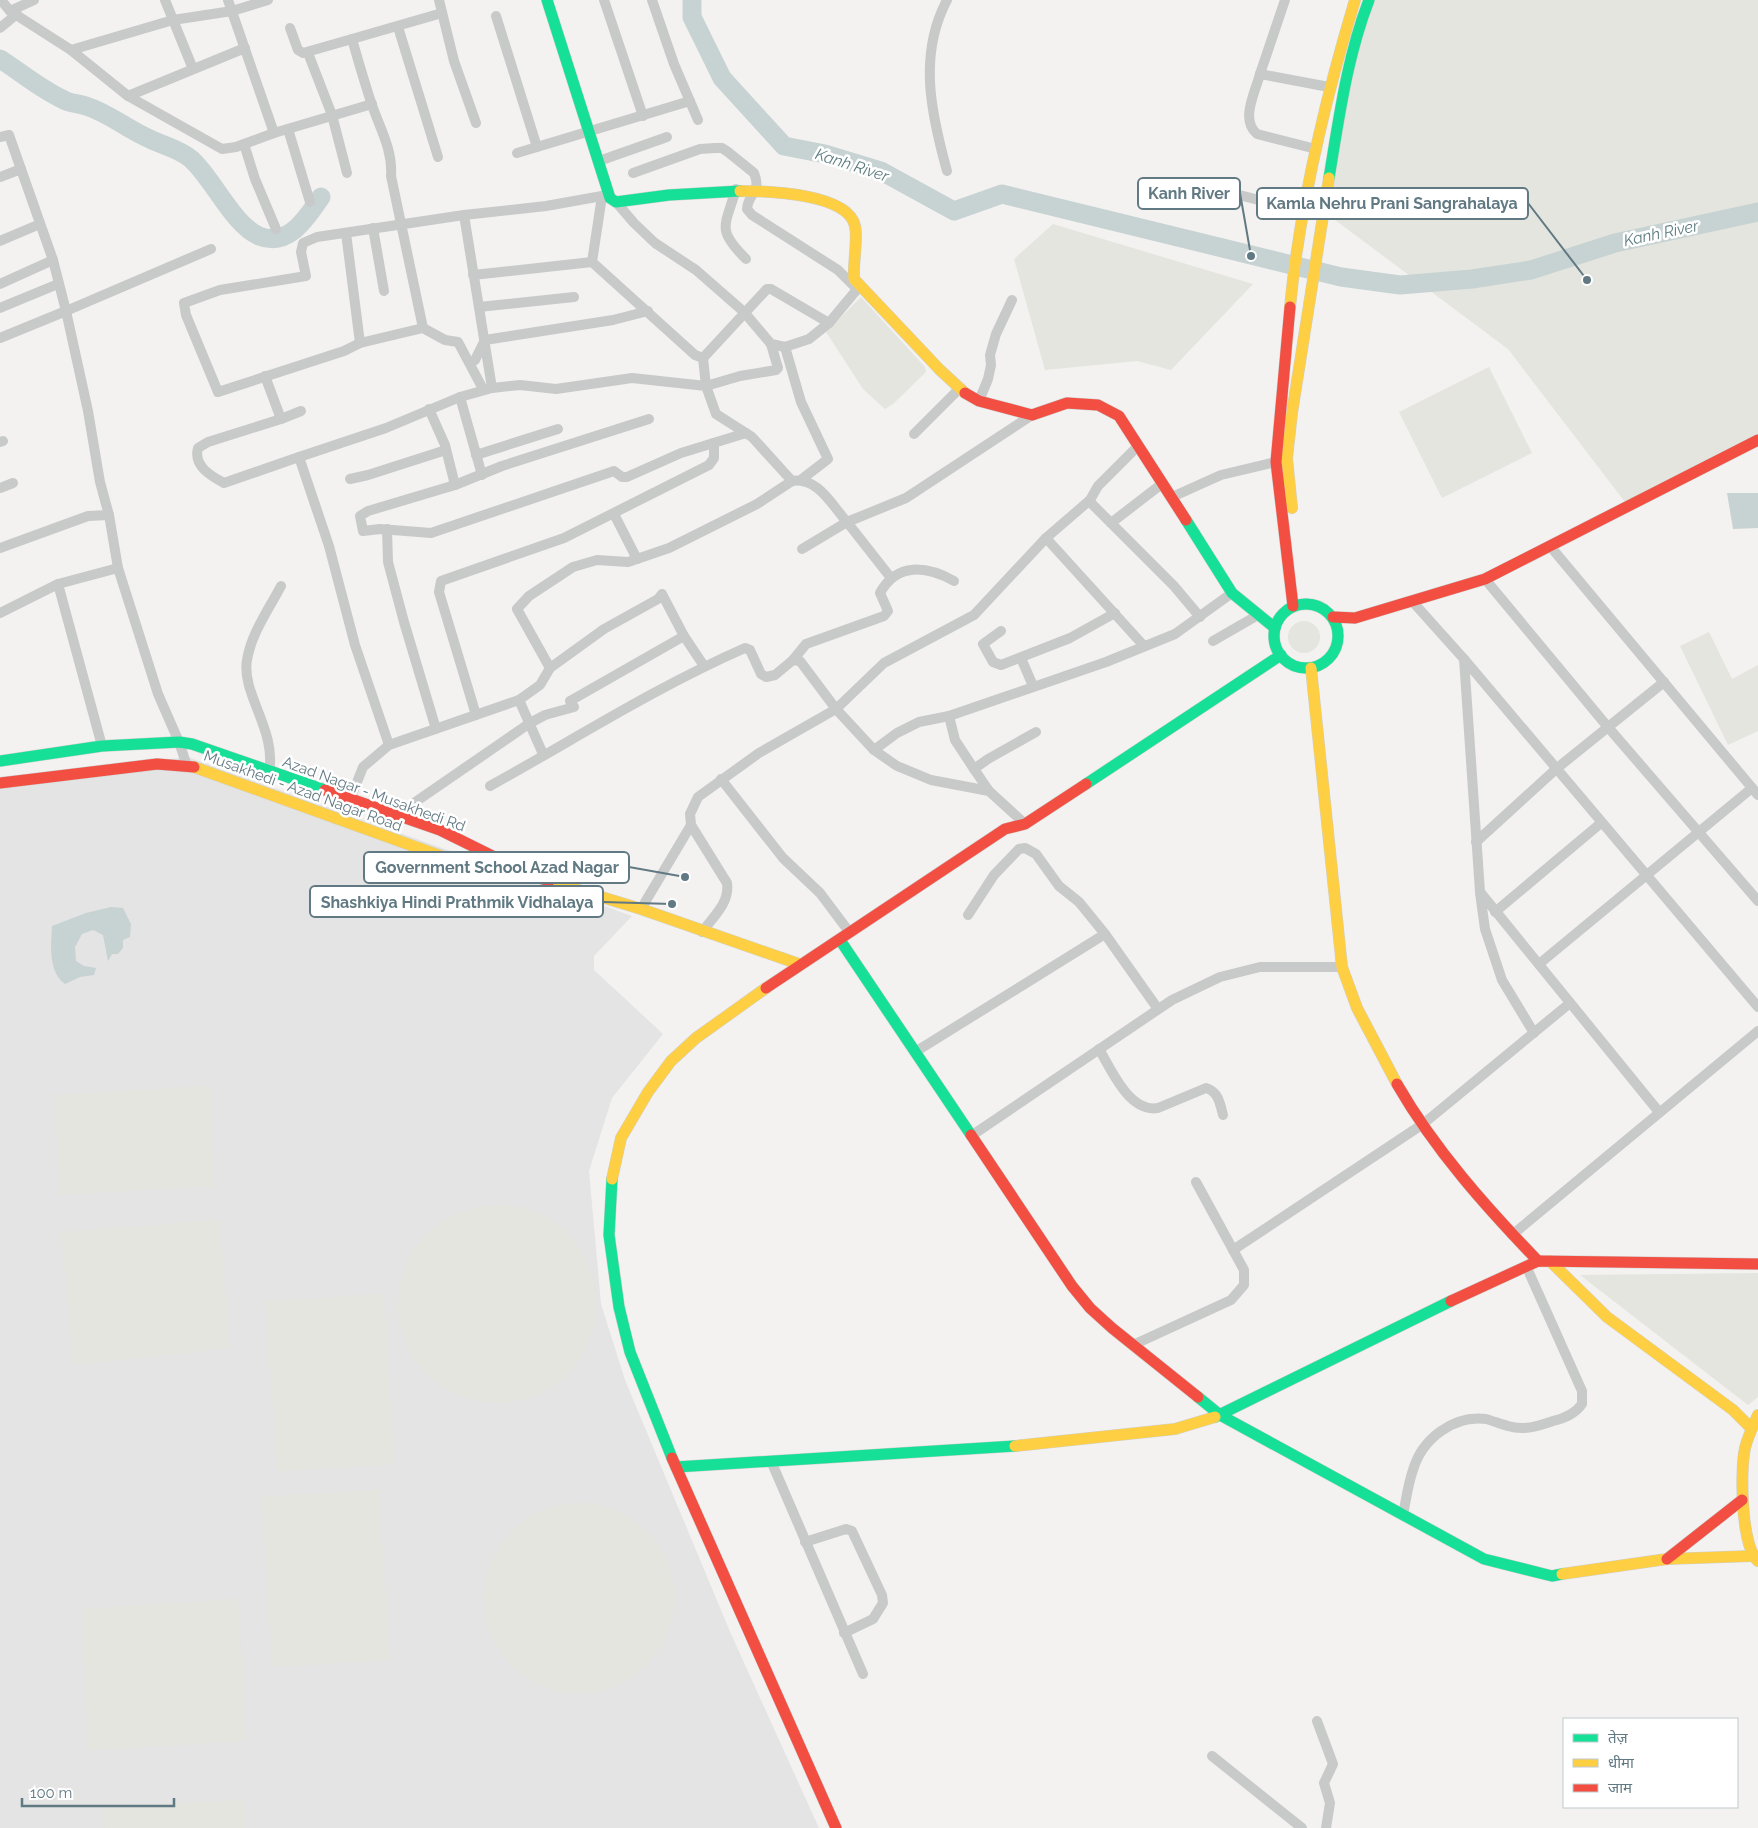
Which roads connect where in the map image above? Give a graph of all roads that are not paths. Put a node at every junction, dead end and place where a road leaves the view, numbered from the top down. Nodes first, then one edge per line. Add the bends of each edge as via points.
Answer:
1 (1, 0) edge
2 (34, 0) edge
3 (164, 0) edge
4 (228, 0) edge
5 (268, 0) edge
6 (438, 0) edge
7 (547, 0) edge
8 (604, 0) edge
9 (652, 0) edge
10 (947, 0) edge
11 (1285, 0) edge
12 (1355, 0) edge
13 (1370, 0) edge
14 (232, 11) junction
15 (14, 12) junction
16 (442, 13) junction
17 (496, 16) dead end
18 (172, 20) junction
19 (0, 28) edge
20 (290, 28) dead end
21 (398, 28) junction
22 (352, 39) junction
23 (245, 48) junction
24 (71, 50) junction
25 (308, 53) junction
26 (193, 69) junction
27 (1260, 74) junction
28 (1329, 87) junction
29 (128, 96) junction
30 (690, 101) junction
31 (372, 104) junction
32 (332, 115) junction
33 (642, 116) junction
34 (698, 120) dead end
35 (476, 123) dead end
36 (288, 129) junction
37 (588, 132) junction
38 (274, 133) junction
39 (0, 137) edge
40 (667, 137) dead end
41 (244, 144) junction
42 (537, 148) junction
43 (1316, 149) junction
44 (517, 153) dead end
45 (438, 157) dead end
46 (599, 161) junction
47 (21, 169) junction
48 (947, 171) dead end
49 (347, 173) dead end
50 (633, 173) dead end
51 (0, 177) edge
52 (736, 189) junction
53 (1219, 190) dead end
54 (756, 192) junction
55 (610, 199) junction
56 (310, 202) dead end
57 (1303, 211) junction
58 (464, 215) junction
59 (40, 224) junction
60 (400, 225) junction
61 (373, 228) junction
62 (276, 230) dead end
63 (346, 232) junction
64 (0, 241) edge
65 (211, 249) dead end
66 (746, 259) dead end
67 (53, 260) junction
68 (592, 262) junction
69 (473, 275) junction
70 (0, 284) edge
71 (58, 284) junction
72 (858, 288) junction
73 (384, 291) dead end
74 (574, 297) dead end
75 (1012, 300) dead end
76 (479, 307) junction
77 (0, 308) edge
78 (66, 311) junction
79 (648, 311) junction
80 (744, 312) junction
81 (829, 323) junction
82 (423, 328) junction
83 (0, 338) edge
84 (485, 340) junction
85 (360, 342) junction
86 (771, 344) junction
87 (785, 347) junction
88 (702, 358) junction
89 (470, 363) junction
90 (265, 376) junction
91 (706, 386) junction
92 (488, 388) junction
93 (960, 388) junction
94 (460, 397) junction
95 (979, 401) junction
96 (429, 409) junction
97 (301, 411) dead end
98 (1032, 415) junction
99 (281, 419) junction
100 (649, 419) dead end
101 (558, 429) dead end
102 (746, 433) junction
103 (914, 434) dead end
104 (1758, 440) edge
105 (714, 443) junction
106 (1138, 446) junction
107 (446, 450) junction
108 (476, 455) junction
109 (299, 457) junction
110 (1276, 462) junction
111 (482, 475) junction
112 (350, 479) dead end
113 (797, 480) junction
114 (13, 483) dead end
115 (1163, 483) junction
116 (455, 485) junction
117 (0, 488) edge
118 (1172, 497) junction
119 (1089, 501) junction
120 (614, 514) junction
121 (109, 515) junction
122 (847, 522) junction
123 (1111, 524) junction
124 (387, 529) junction
125 (1046, 538) junction
126 (1550, 546) junction
127 (0, 548) edge
128 (802, 548) dead end
129 (637, 559) junction
130 (118, 568) junction
131 (891, 578) junction
132 (1485, 579) junction
133 (954, 581) dead end
134 (58, 584) junction
135 (281, 586) dead end
136 (1232, 593) junction
137 (1412, 601) junction
138 (1297, 605) junction
139 (0, 613) edge
140 (1116, 613) junction
141 (1258, 615) junction
142 (1200, 617) junction
143 (1333, 617) junction
144 (1275, 628) junction
145 (1001, 631) dead end
146 (684, 636) junction
147 (1214, 641) dead end
148 (1144, 646) junction
149 (1281, 655) junction
150 (1021, 658) junction
151 (1464, 659) junction
152 (793, 660) junction
153 (704, 666) junction
154 (550, 668) junction
155 (1311, 668) junction
156 (1664, 682) junction
157 (1033, 686) junction
158 (519, 700) junction
159 (836, 709) junction
160 (476, 714) junction
161 (949, 716) junction
162 (530, 723) junction
163 (1607, 726) junction
164 (436, 729) junction
165 (1036, 732) dead end
166 (179, 742) junction
167 (389, 745) junction
168 (102, 746) junction
169 (874, 750) junction
170 (543, 754) junction
171 (0, 761) edge
172 (187, 766) junction
173 (1556, 768) junction
174 (974, 769) junction
175 (269, 772) junction
176 (721, 779) junction
177 (0, 782) edge
178 (490, 786) dead end
179 (989, 791) junction
180 (1755, 792) edge
181 (350, 799) junction
182 (395, 816) junction
183 (342, 820) junction
184 (1601, 823) junction
185 (1025, 824) junction
186 (691, 825) junction
187 (1700, 831) junction
188 (1476, 842) junction
189 (1647, 875) junction
190 (534, 876) junction
191 (1480, 892) junction
192 (1758, 901) edge
193 (641, 909) junction
194 (1495, 912) junction
195 (968, 915) dead end
196 (702, 932) junction
197 (850, 934) junction
198 (1106, 934) junction
199 (840, 940) junction
200 (799, 964) junction
201 (1539, 964) junction
202 (1342, 967) junction
203 (1570, 1003) junction
204 (1758, 1007) edge
205 (1158, 1009) junction
206 (1758, 1031) edge
207 (1534, 1033) junction
208 (1099, 1049) junction
209 (915, 1052) junction
210 (1659, 1112) junction
211 (1223, 1115) dead end
212 (1423, 1124) junction
213 (971, 1136) junction
214 (1196, 1182) dead end
215 (1512, 1235) junction
216 (1233, 1250) junction
217 (1544, 1261) junction
218 (1758, 1264) edge
219 (1527, 1268) junction
220 (1133, 1345) junction
221 (1758, 1415) edge
222 (1220, 1416) junction
223 (1750, 1428) junction
224 (771, 1461) junction
225 (676, 1467) junction
226 (1742, 1500) junction
227 (1403, 1515) junction
228 (805, 1542) junction
229 (1755, 1559) edge
230 (1667, 1560) junction
231 (844, 1633) junction
232 (863, 1674) dead end
233 (1318, 1722) dead end
234 (1212, 1756) dead end
235 (836, 1828) edge
236 (1302, 1828) edge
237 (1326, 1828) edge

1 - 15 street
2 - 15 street
3 - 18 street
4 - 14 street
5 - 14 street
6 - 16 street
7 - 37 street
8 - 33 street
9 - 30 street
10 - 48 street via 930,51 932,116
11 - 27 street
12 - 28 street
13 - 138 street via 1358,28 1343,91 1292,413 1287,458
14 - 18 street
14 - 23 street
15 - 19 street
15 - 24 street
16 - 21 street
16 - 35 street via 454,61
17 - 42 street
18 - 24 street
18 - 26 street
20 - 25 street via 298,50
21 - 22 street
21 - 45 street
22 - 25 street
22 - 31 street
23 - 26 street
23 - 38 street
24 - 29 street
25 - 32 street
26 - 29 street
27 - 28 street
27 - 43 street via 1247,120 1250,128 1257,134
28 - 43 street
29 - 41 street via 222,149
30 - 33 street
30 - 34 street
31 - 32 street
31 - 60 street via 392,163 391,176
32 - 36 street
32 - 49 street
33 - 37 street
36 - 38 street
36 - 56 street
37 - 42 street
37 - 46 street
38 - 41 street
39 - 47 street via 9,135
40 - 46 street
41 - 62 street
42 - 44 street
43 - 57 street
46 - 55 street
47 - 51 street
47 - 59 street
50 - 54 street via 700,149 722,148 754,173
52 - 54 street
52 - 55 street
52 - 66 street via 725,233
53 - 57 street
54 - 72 street via 748,200 747,208 758,221 838,270
54 - 72 street via 804,196 842,208 854,221 856,229 852,263
55 - 58 street
55 - 68 street
55 - 80 street via 655,243 696,270
57 - 110 street
58 - 60 street
58 - 69 street
59 - 64 street
59 - 67 street
60 - 61 street
60 - 82 street
61 - 63 street
61 - 73 street
63 - 85 street
63 - 90 street via 302,243 306,276 220,290 184,303 216,391
65 - 78 street
67 - 70 street
67 - 71 street
68 - 69 street
68 - 79 street
69 - 76 street
71 - 77 street
71 - 78 street
72 - 81 street
72 - 93 street
74 - 76 street
75 - 95 street via 996,334 988,379
76 - 84 street
78 - 83 street
78 - 121 street
79 - 84 street via 613,320
79 - 88 street
80 - 81 street via 771,289
80 - 86 street
80 - 88 street
81 - 87 street via 809,338
82 - 85 street
82 - 89 street via 445,340 458,342
84 - 89 street via 475,360
84 - 92 street
85 - 90 street via 344,351
86 - 87 street
86 - 91 street via 776,370
87 - 113 street via 801,402 828,460
88 - 91 street
89 - 92 street
90 - 99 street
91 - 92 street via 632,378 556,389 520,385
91 - 102 street via 716,414
92 - 94 street
93 - 95 street
93 - 103 street
94 - 96 street
94 - 108 street
95 - 98 street
96 - 107 street
96 - 109 street via 386,428
97 - 99 street
98 - 106 street via 1067,403 1098,405 1119,416
98 - 122 street via 906,498
99 - 109 street via 208,442 198,448 199,460 210,475 224,483
100 - 111 street
101 - 108 street
102 - 105 street
102 - 113 street
104 - 126 street
105 - 120 street via 714,458 709,466
105 - 124 street via 681,453 628,477 614,471 431,532
106 - 115 street
106 - 119 street via 1098,486
107 - 112 street
107 - 116 street
108 - 111 street
109 - 167 street via 329,546 355,645
110 - 118 street via 1221,475
110 - 138 street
111 - 116 street
113 - 122 street via 815,485
113 - 129 street via 669,548
114 - 117 street
115 - 118 street
115 - 123 street
116 - 124 street via 360,516 363,531
118 - 136 street
119 - 123 street
119 - 125 street
120 - 129 street
120 - 160 street via 564,538 441,581 439,592
121 - 127 street via 88,516
121 - 130 street
122 - 128 street
122 - 131 street
123 - 142 street via 1174,586
124 - 164 street via 388,562
125 - 140 street
125 - 159 street via 974,615 884,663
126 - 132 street
126 - 156 street
129 - 154 street via 628,562 597,560 573,567 520,604 517,609
130 - 134 street
130 - 166 street via 158,694
131 - 133 street via 913,569 937,572
131 - 152 street via 880,593 888,611 884,616 806,644
132 - 137 street
132 - 163 street
134 - 139 street
134 - 168 street
135 - 175 street via 252,642 246,661 251,688 269,740
136 - 141 street
136 - 142 street
137 - 143 street via 1355,618
137 - 151 street
138 - 143 street via 1315,604
138 - 144 street via 1281,615
140 - 148 street
140 - 150 street via 1070,638
141 - 144 street
141 - 147 street
142 - 148 street via 1175,634
143 - 155 street via 1339,630 1338,645 1325,663
144 - 149 street via 1274,641
145 - 150 street via 983,644 993,662 1001,665
146 - 153 street
146 - 154 street via 662,594
146 - 162 street via 570,701 574,708 544,715
148 - 157 street
149 - 155 street via 1296,667
149 - 185 street
150 - 157 street
151 - 173 street
151 - 188 street
152 - 153 street via 775,675 766,677 761,674 748,648
152 - 159 street via 804,664
153 - 170 street
154 - 158 street via 540,685
155 - 202 street
156 - 163 street
156 - 180 street
157 - 161 street
158 - 160 street
158 - 162 street
159 - 169 street
159 - 176 street
160 - 164 street
161 - 169 street via 919,722
161 - 174 street via 955,740
162 - 170 street
162 - 182 street
163 - 173 street
163 - 187 street
164 - 167 street
165 - 174 street
166 - 168 street, Azad Nagar - Musakhedi Rd
166 - 172 street
166 - 175 street, Azad Nagar - Musakhedi Rd
167 - 181 street via 364,767
168 - 171 street, Azad Nagar - Musakhedi Rd
169 - 179 street via 914,774 952,786
170 - 178 street
172 - 177 street, Musakhedi - Azad Nagar Road via 157,764
172 - 183 street, Musakhedi - Azad Nagar Road
173 - 184 street
173 - 188 street
174 - 179 street
175 - 181 street, Azad Nagar - Musakhedi Rd
176 - 186 street via 698,797 690,814
176 - 197 street via 783,858 820,893
179 - 185 street
180 - 187 street
181 - 182 street, Azad Nagar - Musakhedi Rd
181 - 183 street
182 - 190 street, Azad Nagar - Musakhedi Rd via 440,830
183 - 190 street, Musakhedi - Azad Nagar Road via 448,859
184 - 189 street
184 - 194 street
185 - 197 street via 1005,829
186 - 193 street
186 - 196 street via 727,883 728,892 726,900
187 - 189 street
187 - 192 street
188 - 191 street
189 - 201 street
189 - 204 street
190 - 193 street, Azad Nagar - Musakhedi Rd
191 - 194 street
191 - 207 street via 1485,929 1502,980
193 - 196 street, Azad Nagar - Musakhedi Rd
194 - 201 street
195 - 198 street via 994,875 1019,849 1025,848 1036,854 1059,886 1079,902
196 - 200 street, Azad Nagar - Musakhedi Rd
197 - 199 street
198 - 205 street
198 - 209 street
199 - 200 street
199 - 209 street
200 - 225 street via 696,1038 671,1060 621,1138 611,1183 609,1235 619,1307 630,1352
201 - 203 street
202 - 205 street via 1260,967 1220,977
202 - 212 street via 1351,997 1369,1036
203 - 207 street
203 - 210 street
205 - 208 street
206 - 210 street
207 - 212 street
208 - 211 street via 1122,1087 1142,1106 1150,1110 1158,1108 1206,1088 1213,1090 1218,1097
208 - 213 street
209 - 213 street
210 - 215 street
212 - 215 street
212 - 216 street
213 - 220 street via 1072,1286 1090,1308
214 - 216 street
215 - 217 street
216 - 220 street via 1246,1279 1231,1300
217 - 218 street
217 - 219 street
217 - 223 street via 1599,1311 1733,1410
219 - 222 street via 1458,1298
219 - 227 street via 1582,1391 1582,1404 1573,1414 1528,1428 1487,1420 1466,1419 1453,1424 1428,1442 1420,1454 1413,1469
220 - 222 street
221 - 223 street
222 - 224 street via 1155,1433 1021,1446
222 - 227 street
223 - 226 street via 1742,1463
224 - 225 street
224 - 228 street
225 - 235 street
226 - 229 street
226 - 230 street
227 - 230 street via 1484,1559 1552,1576
228 - 231 street
228 - 231 street via 846,1529 852,1531 882,1595 883,1603 873,1618
229 - 230 street
231 - 232 street
233 - 237 street via 1333,1764 1324,1783 1330,1803
234 - 236 street

